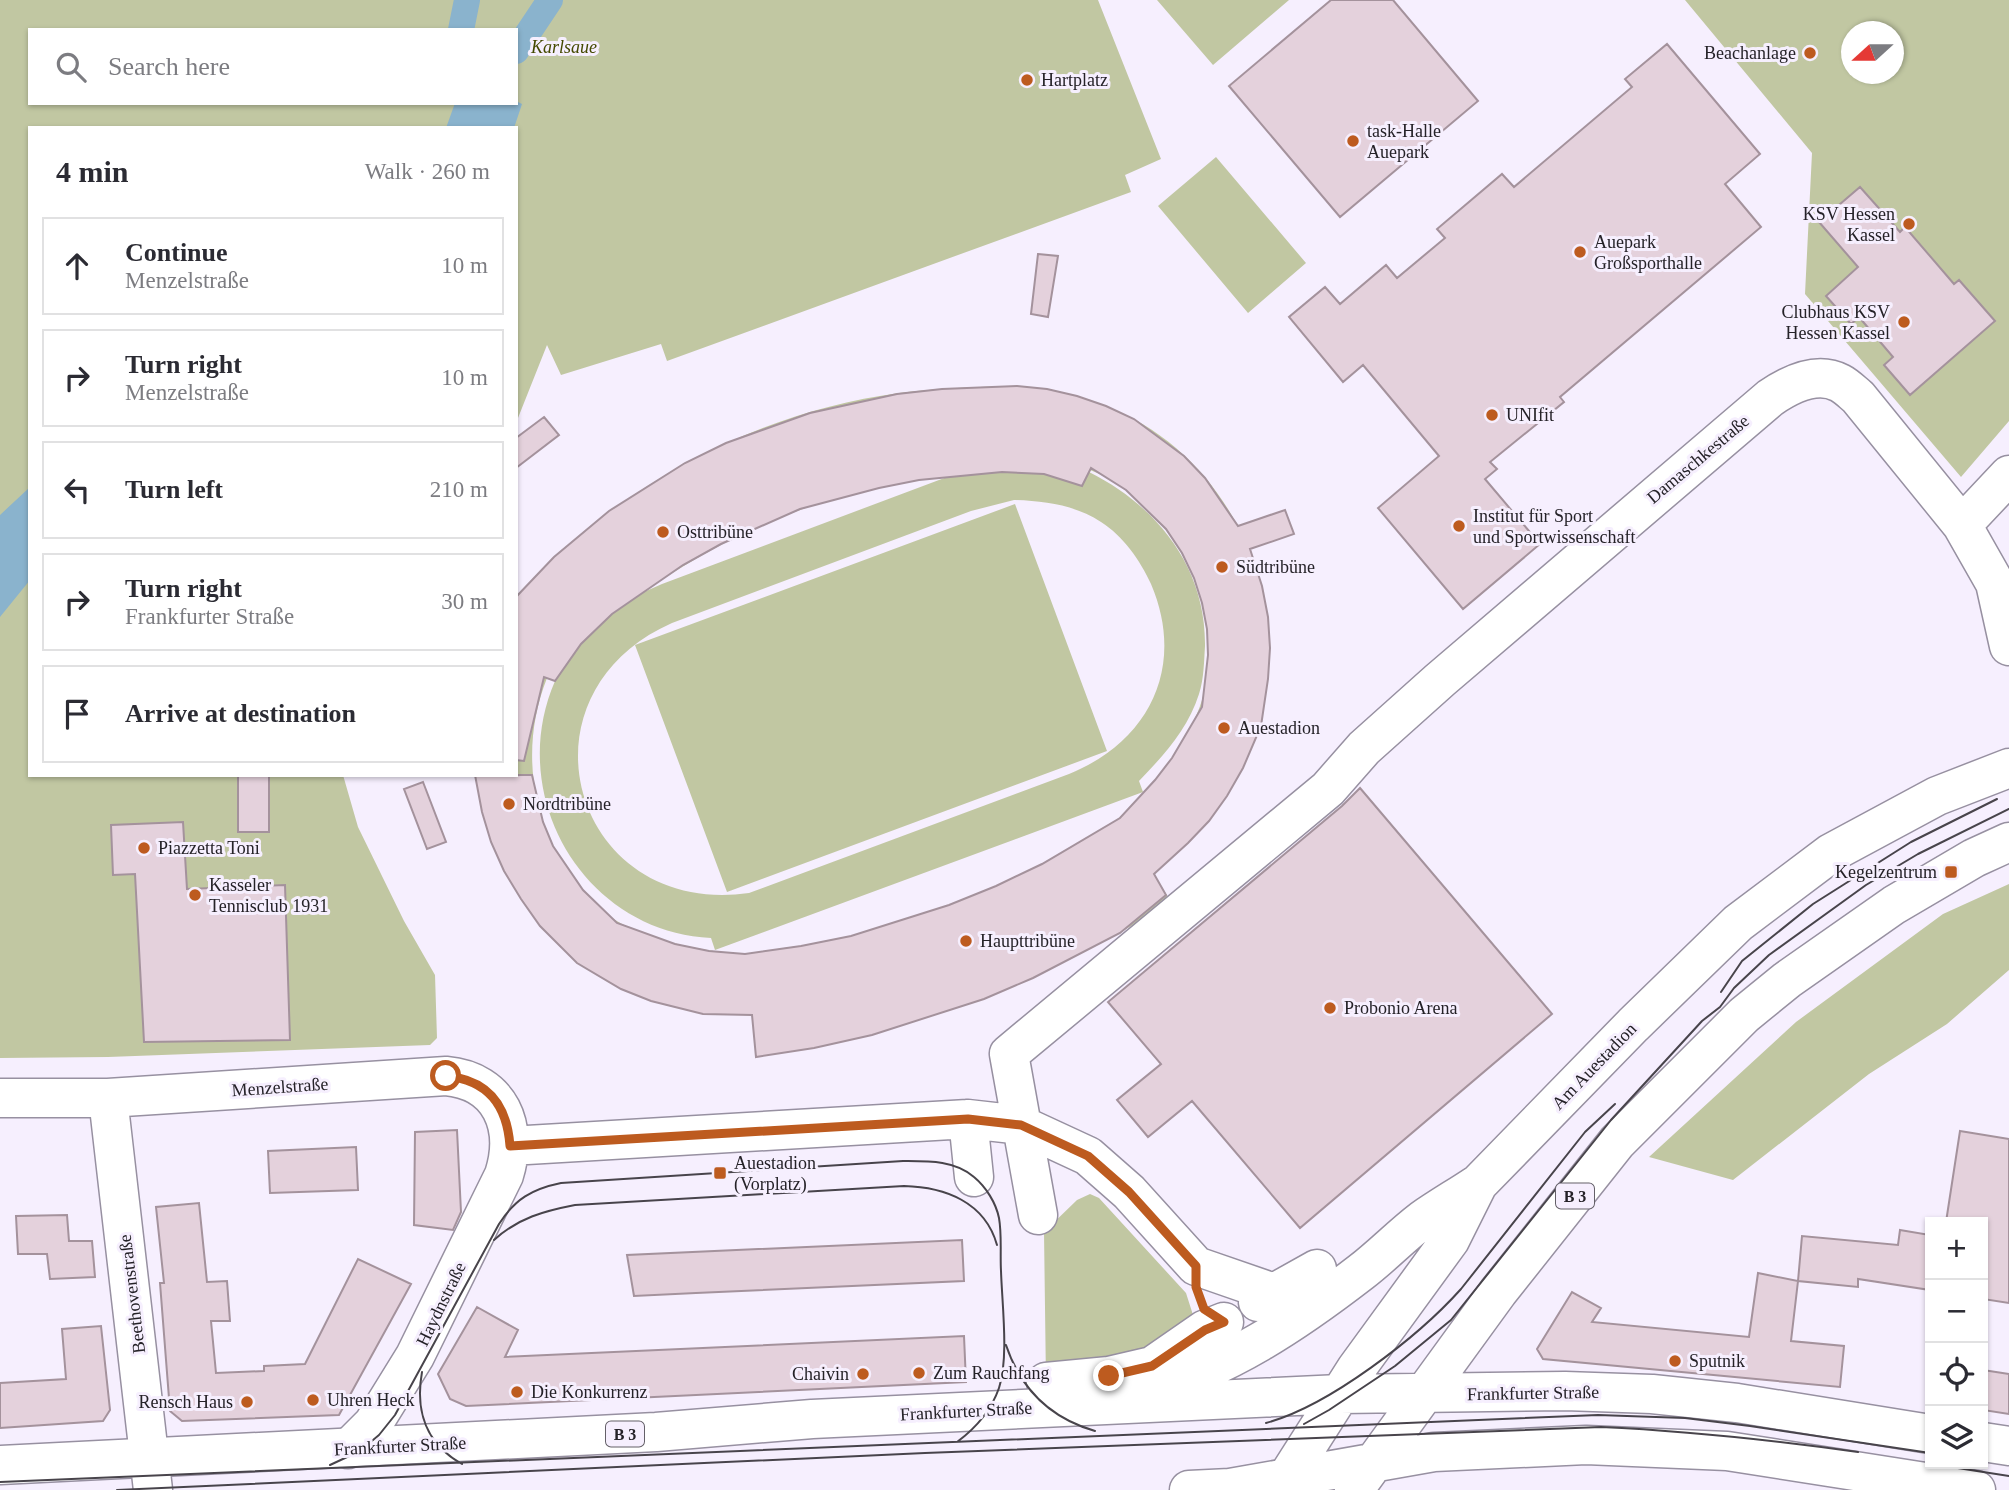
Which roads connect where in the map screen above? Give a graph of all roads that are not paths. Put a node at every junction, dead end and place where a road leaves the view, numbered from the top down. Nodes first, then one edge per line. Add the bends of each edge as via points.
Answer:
1 (2009, 475) edge
2 (1962, 526) junction
3 (2002, 592) edge
4 (2009, 646) edge
5 (2009, 768) edge
6 (2009, 842) edge
7 (0, 1098) edge
8 (108, 1098) junction
9 (968, 1119) junction
10 (1021, 1125) junction
11 (515, 1146) junction
12 (974, 1177) dead end
13 (1478, 1184) junction
14 (1038, 1215) dead end
15 (1196, 1266) junction
16 (1317, 1269) dead end
17 (1286, 1298) junction
18 (1229, 1332) junction
19 (1046, 1382) dead end
20 (1340, 1394) junction
21 (1425, 1394) junction
22 (1098, 1405) junction
23 (1925, 1433) edge
24 (1988, 1443) edge
25 (2009, 1446) edge
26 (348, 1449) junction
27 (0, 1465) edge
28 (152, 1474) edge
29 (1365, 1476) edge
30 (1283, 1484) edge
31 (1189, 1490) edge
32 (1976, 1490) edge

1 - 2 main road
2 - 3 main road, Damaschkestraße
2 - 10 main road, Damaschkestraße via 1858,397 1839,382 1822,379 1787,387 1582,557 1364,748 1328,789 1009,1054
3 - 4 main road, Damaschkestraße
5 - 13 main road, Am Auestadion via 1937,796 1831,853 1738,923
6 - 21 main road, B 3 via 1894,905 1744,1015 1618,1142
7 - 8 main road, Menzelstraße
8 - 11 main road, Menzelstraße via 458,1077 480,1087 499,1105
8 - 28 main road, Beethovenstraße
9 - 10 main road
9 - 11 main road
9 - 12 main road
10 - 14 main road
10 - 15 main road via 1088,1156 1129,1192
11 - 26 main road, Haydnstraße via 415,1356 373,1424
13 - 20 main road, Am Auestadion via 1450,1240
13 - 22 main road via 1421,1221 1363,1271 1254,1347 1174,1383
15 - 17 main road
15 - 18 main road via 1196,1287 1204,1309
16 - 17 main road, Frankfurter Straße
17 - 18 main road, Frankfurter Straße
18 - 19 main road, Frankfurter Straße via 1205,1330 1152,1366
20 - 21 main road, Frankfurter Straße
20 - 22 main road, Frankfurter Straße / B 3
20 - 30 main road, Am Auestadion
21 - 23 main road, Frankfurter Straße via 1652,1394
21 - 29 main road, B 3
22 - 26 main road, Frankfurter Straße / B 3
24 - 25 main road
26 - 28 main road, Frankfurter Straße / B 3
27 - 28 main road, Frankfurter Straße / B 3
29 - 30 main road
29 - 32 main road via 1434,1451 1586,1445 1727,1451
30 - 31 main road

